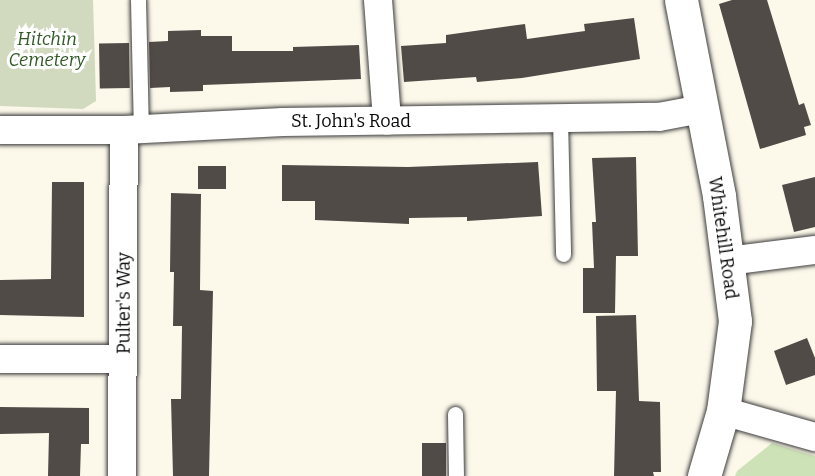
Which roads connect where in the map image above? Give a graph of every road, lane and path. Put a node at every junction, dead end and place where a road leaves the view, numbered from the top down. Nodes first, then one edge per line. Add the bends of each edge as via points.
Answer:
1 (138, 0) edge
2 (378, 0) edge
3 (681, 0) edge
4 (701, 109) junction
5 (560, 118) junction
6 (387, 121) junction
7 (133, 129) junction
8 (0, 130) edge
9 (815, 250) edge
10 (563, 254) dead end
11 (728, 261) junction
12 (0, 359) edge
13 (123, 359) junction
14 (723, 411) junction
15 (455, 414) dead end
16 (815, 437) edge
17 (122, 476) edge
18 (456, 476) edge
19 (704, 476) edge

1 - 7 lane
2 - 6 street
3 - 4 street, Whitehill Road
4 - 5 street, St. John's Road via 659,117
4 - 11 street, Whitehill Road
5 - 6 street, St. John's Road
5 - 10 lane
6 - 7 street, St. John's Road
7 - 8 street, St. John's Road
7 - 13 street, Pulter's Way
9 - 11 street
11 - 14 street, Whitehill Road via 735,321
12 - 13 street
13 - 17 street, Pulter's Way
14 - 16 street
14 - 19 street, Whitehill Road
15 - 18 lane

